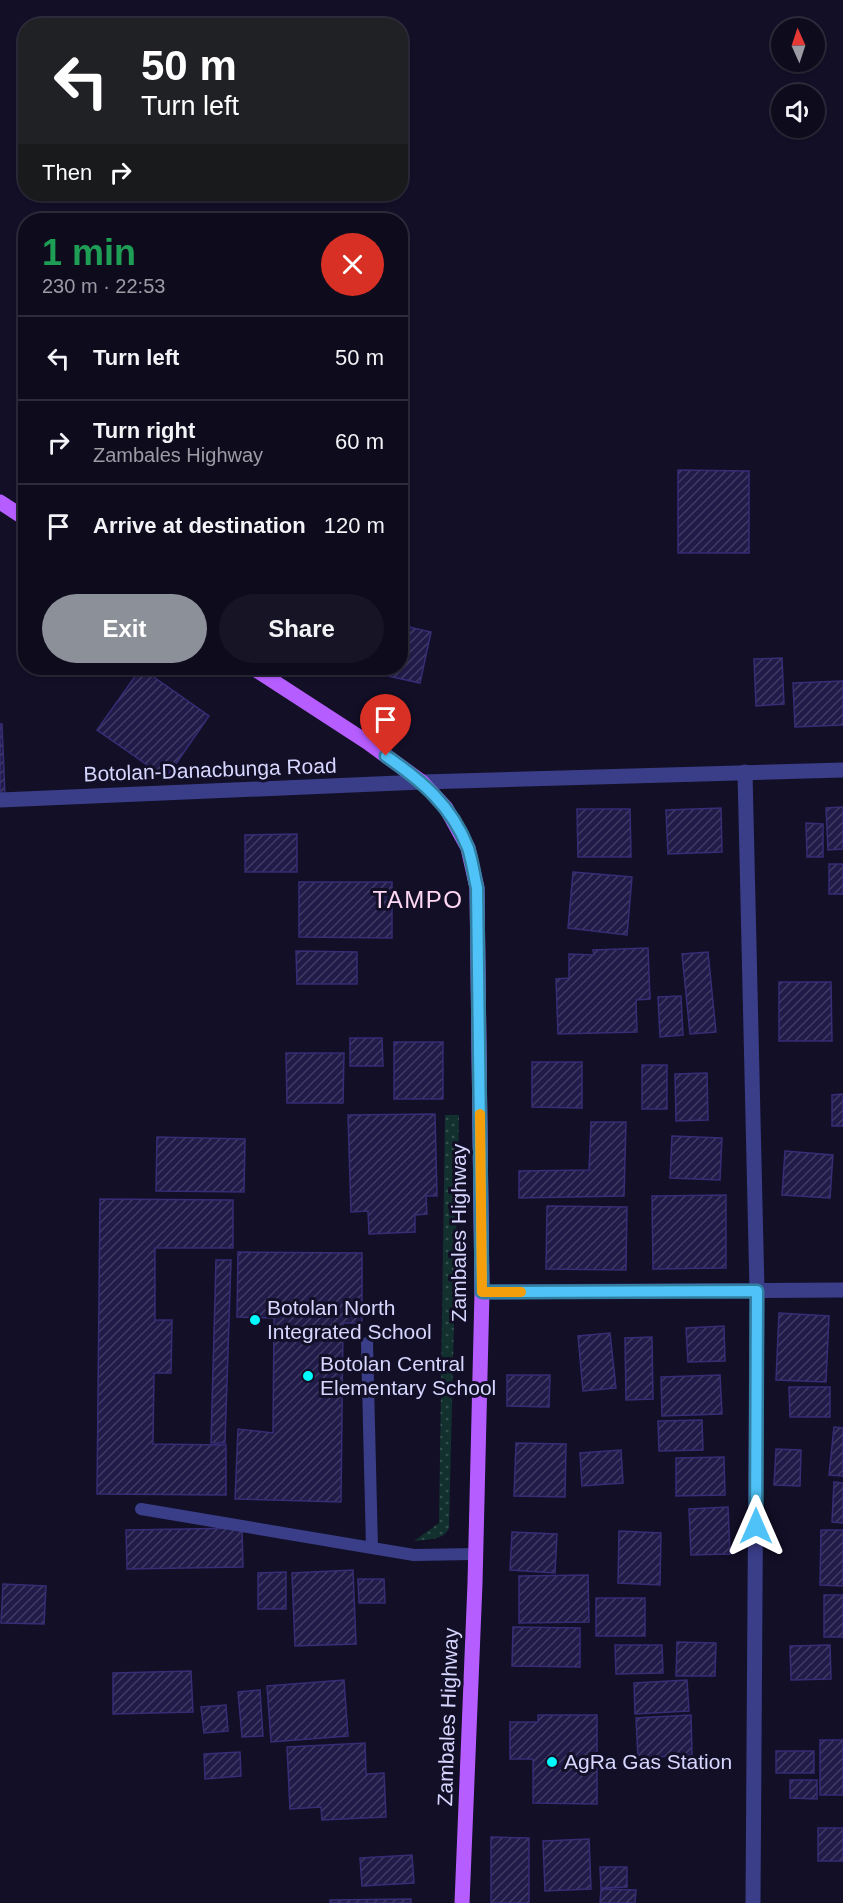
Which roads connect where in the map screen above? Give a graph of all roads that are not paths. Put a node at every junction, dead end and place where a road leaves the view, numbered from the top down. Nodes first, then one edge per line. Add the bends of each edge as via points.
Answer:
1 (0, 502) edge
2 (18, 514) edge
3 (264, 675) edge
4 (843, 770) edge
5 (746, 772) junction
6 (422, 782) junction
7 (0, 800) edge
8 (843, 1290) edge
9 (757, 1291) junction
10 (482, 1292) junction
11 (367, 1343) dead end
12 (141, 1509) dead end
13 (372, 1548) junction
14 (474, 1554) junction
15 (462, 1903) edge
16 (753, 1903) edge

1 - 2 main road
3 - 6 main road, Zambales Highway
4 - 5 street, Botolan-Danacbunga Road
5 - 6 street, Botolan-Danacbunga Road
5 - 9 street
6 - 7 street, Botolan-Danacbunga Road
6 - 10 main road, Zambales Highway via 446,808 468,848 477,888
8 - 9 street
9 - 10 street
9 - 16 street
10 - 14 main road, Zambales Highway
11 - 13 lane
12 - 13 lane
13 - 14 lane via 414,1555
14 - 15 main road, Zambales Highway

